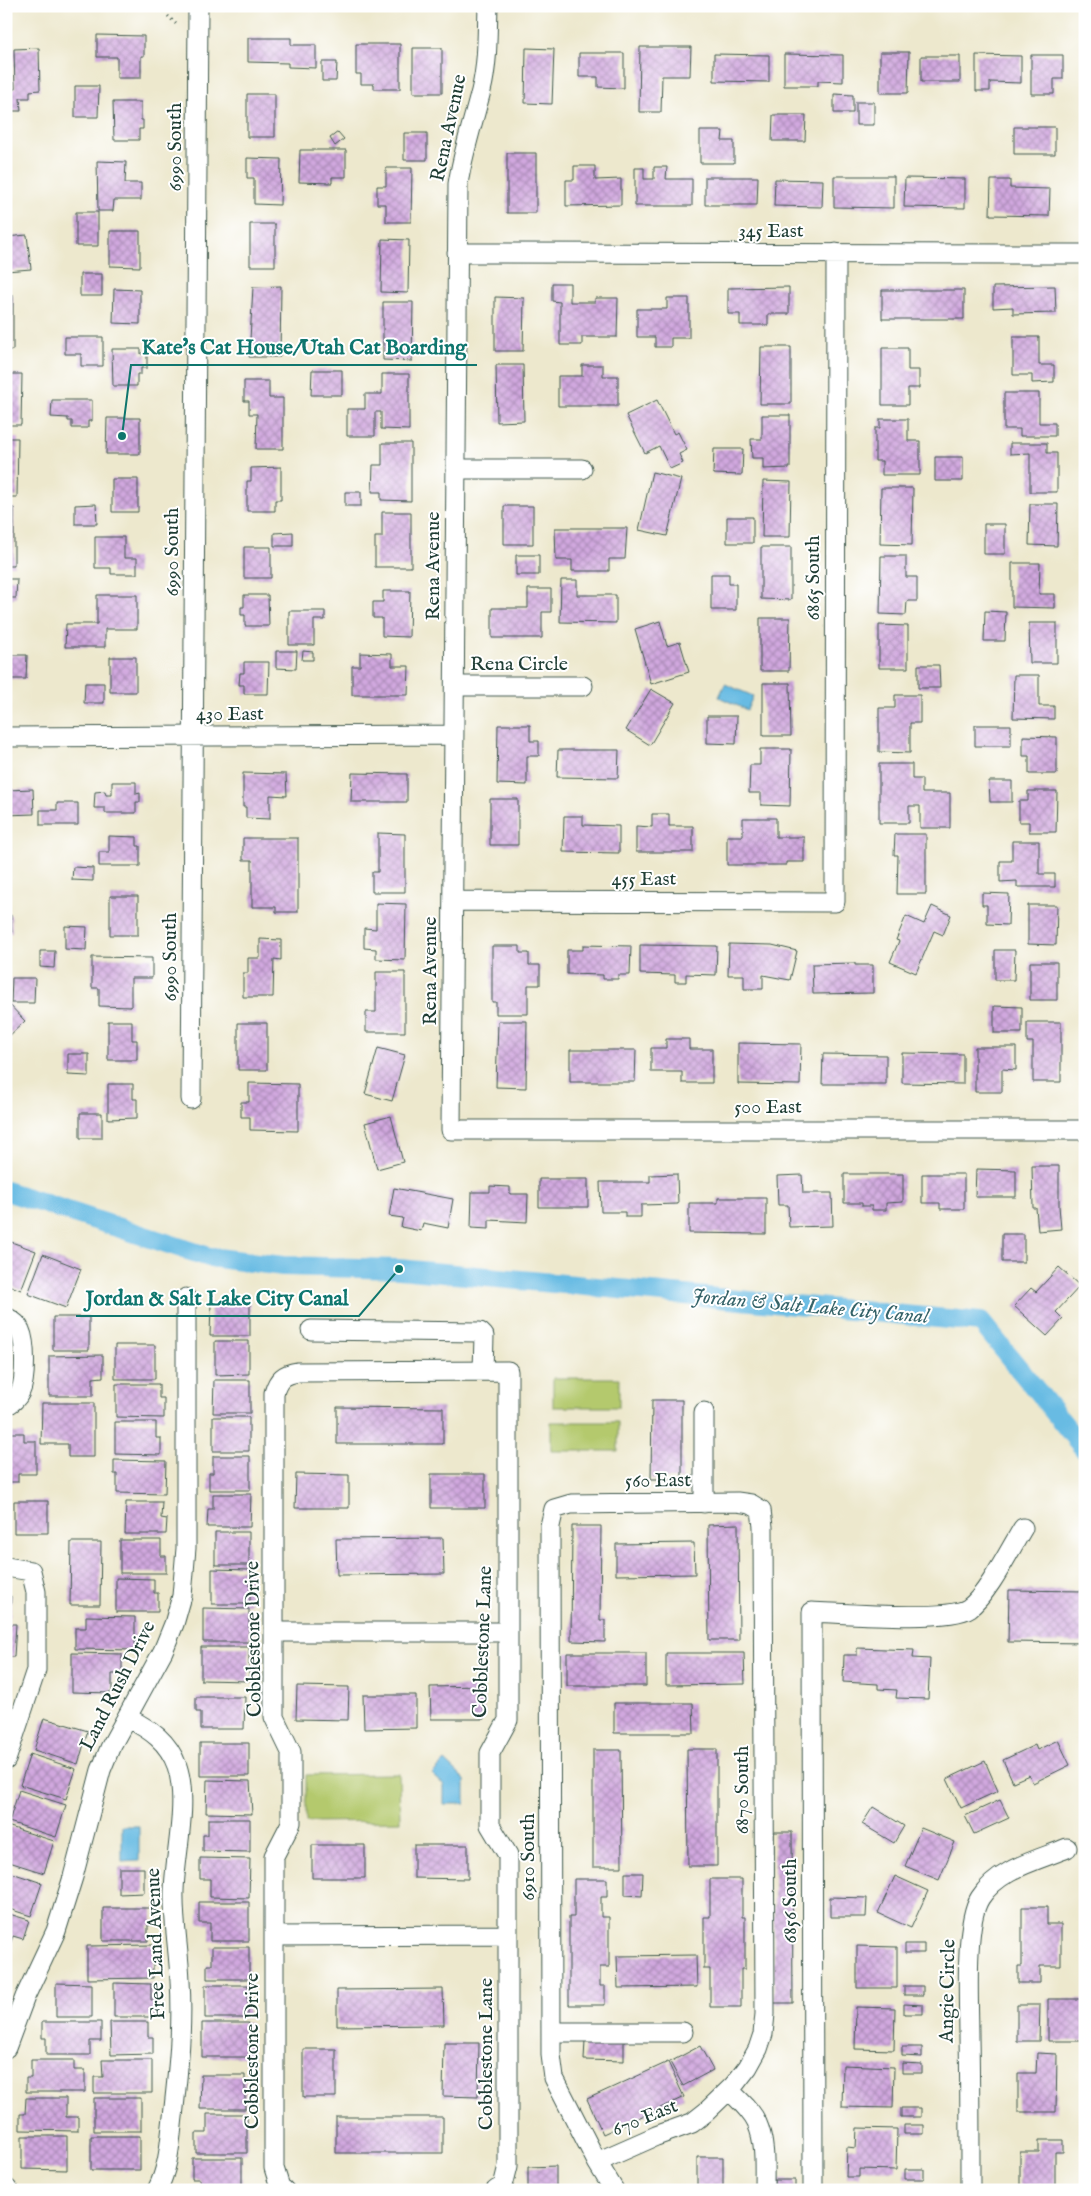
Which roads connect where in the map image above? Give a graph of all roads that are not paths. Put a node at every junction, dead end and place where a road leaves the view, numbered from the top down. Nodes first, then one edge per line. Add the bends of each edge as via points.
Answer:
1 (198, 6) edge
2 (488, 6) edge
3 (457, 253) junction
4 (836, 253) junction
5 (1085, 254) edge
6 (456, 469) junction
7 (582, 469) dead end
8 (455, 686) junction
9 (584, 686) dead end
10 (454, 735) junction
11 (6, 737) edge
12 (194, 737) junction
13 (453, 901) junction
14 (835, 902) joint
15 (191, 1099) dead end
16 (451, 1130) joint
17 (1085, 1130) edge
18 (186, 1298) dead end
19 (6, 1317) edge
20 (311, 1330) dead end
21 (369, 1371) joint
22 (483, 1371) junction
23 (6, 1406) edge
24 (704, 1412) dead end
25 (704, 1502) junction
26 (554, 1509) joint
27 (761, 1510) joint
28 (1023, 1528) dead end
29 (6, 1567) edge
30 (274, 1632) junction
31 (508, 1632) junction
32 (128, 1718) junction
33 (6, 1760) edge
34 (1068, 1848) dead end
35 (508, 1935) junction
36 (275, 1936) junction
37 (551, 2032) junction
38 (683, 2032) dead end
39 (6, 2048) edge
40 (748, 2067) joint
41 (729, 2090) junction
42 (597, 2162) junction
43 (157, 2190) edge
44 (284, 2190) edge
45 (496, 2190) edge
46 (614, 2190) edge
47 (764, 2190) edge
48 (813, 2190) edge
49 (970, 2190) edge

1 - 12 street, 6990 South
2 - 3 street, Rena Avenue via 486,65 458,184
3 - 4 street, 345 East
3 - 6 street, Rena Avenue
4 - 5 street, 345 East
4 - 14 street, 6865 South
6 - 7 street
6 - 8 street, Rena Avenue
8 - 9 street, Rena Circle
8 - 10 street, Rena Avenue
10 - 12 street, 430 East
10 - 13 street, Rena Avenue
11 - 12 street, 430 East
12 - 15 street, 6990 South
13 - 14 street, 455 East
13 - 16 street, Rena Avenue
16 - 17 street, 500 East
18 - 32 street, Land Rush Drive via 186,1548 182,1596 163,1651
19 - 23 street via 20,1328 23,1337 24,1379 14,1402
20 - 22 street via 480,1332 484,1336
21 - 22 street, Cobblestone Lane
21 - 30 street, Cobblestone Drive via 298,1372 282,1377 274,1393
22 - 31 street, Cobblestone Lane via 508,1371
24 - 25 street
25 - 26 street, 560 East via 570,1504
25 - 27 street, 560 East via 751,1504
26 - 37 street, 6910 South via 550,1526
27 - 40 street, 6870 South via 765,2014 763,2034
28 - 48 street, 6856 South via 985,1590 969,1608 937,1616 812,1612
29 - 33 street via 31,1571 36,1592 36,1670
30 - 31 street
30 - 36 street, Cobblestone Drive via 274,1717 291,1752 291,1823 274,1856
31 - 35 street, Cobblestone Lane via 508,1720 490,1753 490,1825 508,1854
32 - 39 street, Land Rush Drive via 101,1770 56,1931
32 - 43 street, Free Land Avenue via 148,1728 171,1751 178,1768 181,1793 174,1892 181,1990 180,2059 167,2167
34 - 49 street, Angie Circle via 1009,1872 992,1884 979,1898 972,1916
35 - 36 street
35 - 45 street, Cobblestone Lane via 508,2166 503,2186
36 - 44 street, Cobblestone Drive via 274,2168
37 - 38 street
37 - 42 street, 6910 South via 554,2078
40 - 41 street, 670 East
41 - 42 street, 670 East via 692,2123
41 - 47 street via 757,2123 763,2151
42 - 46 street, 6910 South

